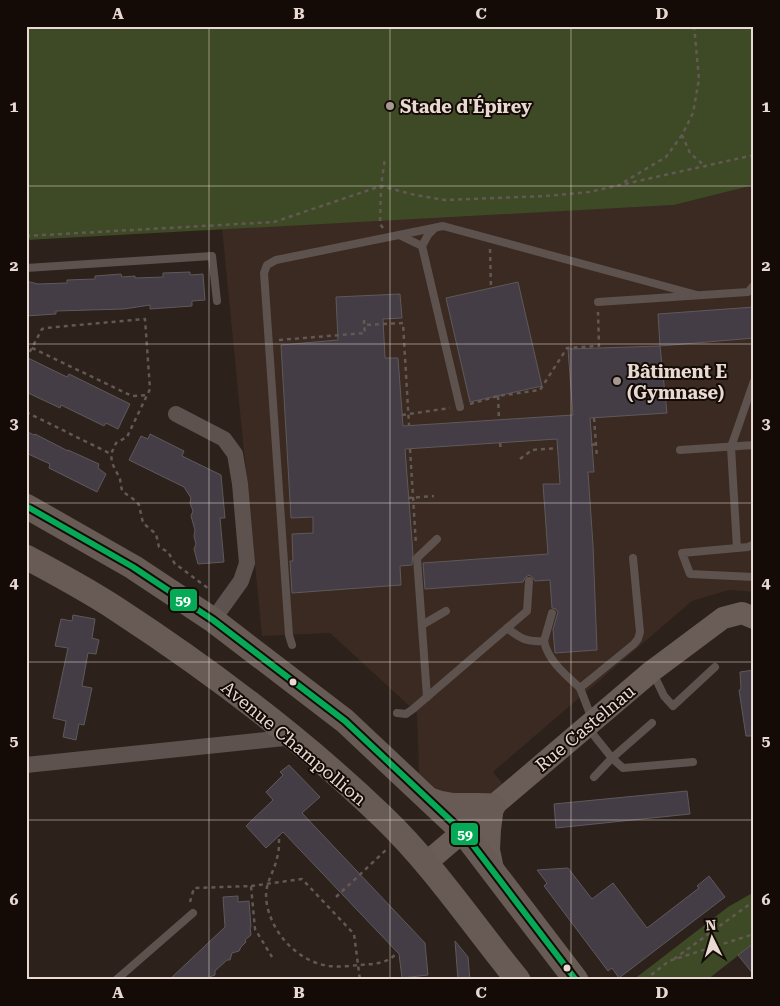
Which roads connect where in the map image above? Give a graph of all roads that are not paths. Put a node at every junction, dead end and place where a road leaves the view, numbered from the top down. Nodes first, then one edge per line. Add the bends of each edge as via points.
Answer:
1 (436, 227) junction
2 (399, 235) junction
3 (422, 246) junction
4 (26, 268) edge
5 (754, 285) edge
6 (697, 295) junction
7 (217, 301) dead end
8 (598, 302) road end
9 (754, 381) edge
10 (460, 407) road end
11 (176, 414) dead end
12 (754, 445) edge
13 (731, 446) junction
14 (680, 450) dead end
15 (26, 506) edge
16 (437, 539) dead end
17 (754, 544) edge
18 (737, 548) junction
19 (26, 557) edge
20 (633, 558) dead end
21 (754, 577) edge
22 (529, 581) dead end
23 (446, 611) dead end
24 (552, 613) dead end
25 (754, 618) edge
26 (213, 620) junction
27 (422, 625) junction
28 (507, 628) junction
29 (544, 641) junction
30 (292, 645) dead end
31 (715, 667) dead end
32 (652, 671) junction
33 (580, 688) junction
34 (427, 697) junction
35 (396, 713) dead end
36 (652, 723) dead end
37 (590, 724) junction
38 (294, 737) junction
39 (612, 758) junction
40 (692, 762) dead end
41 (26, 765) edge
42 (594, 777) dead end
43 (430, 800) junction
44 (493, 806) junction
45 (462, 832) junction
46 (426, 863) junction
47 (494, 874) junction
48 (193, 913) road end
49 (516, 979) edge
50 (116, 980) edge
51 (576, 980) edge

1 - 2 lane
1 - 3 lane
1 - 6 lane via 490,238
2 - 3 lane
2 - 30 lane via 276,260 267,265 264,273 288,635
3 - 10 lane
4 - 7 lane via 212,256
5 - 6 lane via 748,292
6 - 8 lane
9 - 13 lane
11 - 26 street via 224,439 235,454 247,563 241,581
12 - 13 lane
13 - 14 lane
13 - 18 lane
15 - 26 main road via 134,567
16 - 27 lane via 417,558
17 - 18 lane
18 - 21 lane via 682,553 690,574
19 - 38 main road, Avenue Champollion via 113,607 208,672
20 - 33 lane via 638,639
22 - 28 lane via 527,610
23 - 27 lane
24 - 29 lane
25 - 32 street, Rue Castelnau via 742,613 723,618
26 - 43 main road via 345,721
27 - 34 lane
28 - 29 lane via 529,642
28 - 34 lane
29 - 33 lane via 557,666
31 - 32 lane via 673,706 664,696
32 - 37 street, Rue Castelnau
33 - 37 lane
34 - 35 lane via 406,714
36 - 39 lane
37 - 39 lane
37 - 44 street, Rue Castelnau
38 - 41 street
38 - 46 main road, Avenue Champollion via 383,817
39 - 40 lane via 623,768
39 - 42 lane
43 - 44 main road via 456,806
43 - 45 main road
44 - 45 street, Rue Castelnau
44 - 47 street via 489,850
45 - 46 street, Rue Castelnau
45 - 47 main road
46 - 49 main road, Avenue Champollion
47 - 51 main road
48 - 50 lane

